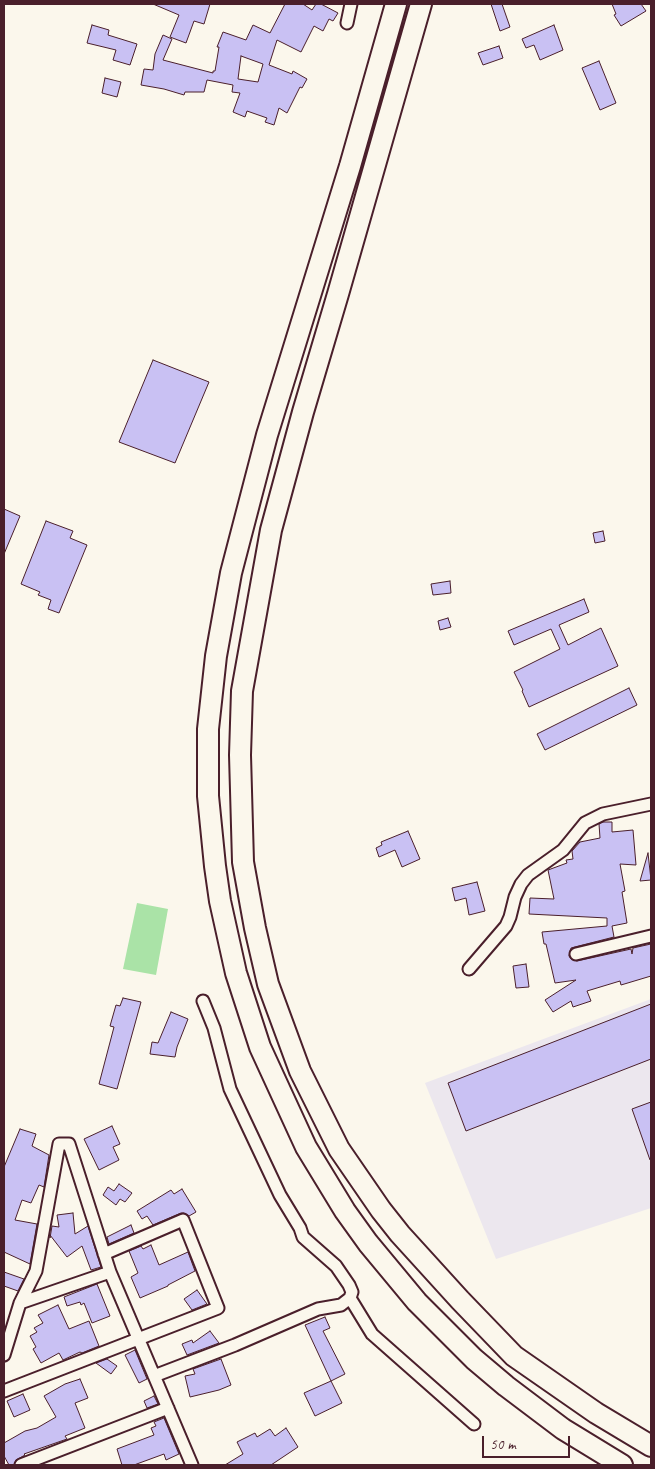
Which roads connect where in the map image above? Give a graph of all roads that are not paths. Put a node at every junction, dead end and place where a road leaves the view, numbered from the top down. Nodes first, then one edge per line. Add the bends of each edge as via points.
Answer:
1 (351, 4) edge
2 (396, 4) edge
3 (421, 4) edge
4 (347, 23) dead end
5 (651, 804) edge
6 (651, 936) edge
7 (576, 954) dead end
8 (469, 969) dead end
9 (203, 1001) dead end
10 (104, 1254) junction
11 (110, 1272) junction
12 (350, 1298) junction
13 (20, 1303) junction
14 (139, 1339) junction
15 (4, 1355) edge
16 (154, 1376) junction
17 (4, 1391) edge
18 (168, 1408) junction
19 (474, 1424) dead end
20 (651, 1446) edge
21 (21, 1465) edge
22 (192, 1465) edge
23 (622, 1465) edge

1 - 4 street
2 - 23 highway via 268,435 231,572 216,656 208,729 208,796 215,866 236,973 260,1047 306,1147 345,1211 417,1302 474,1360 563,1429
3 - 20 highway via 270,530 242,691 243,862 268,984 300,1072 339,1149 381,1210 514,1356 596,1413
5 - 8 street via 603,814 585,823 563,850 528,875 514,898 506,926
6 - 7 street
9 - 12 street via 214,1028 230,1089 265,1165 303,1237 336,1266 349,1285
10 - 11 street
10 - 13 street via 69,1144 58,1144 36,1271
10 - 14 street via 183,1220 218,1308
11 - 13 street
11 - 14 street
12 - 16 street via 341,1305 318,1309
12 - 19 street via 372,1334
13 - 15 street
14 - 16 street
14 - 17 street
16 - 18 street
18 - 21 street
18 - 22 street

